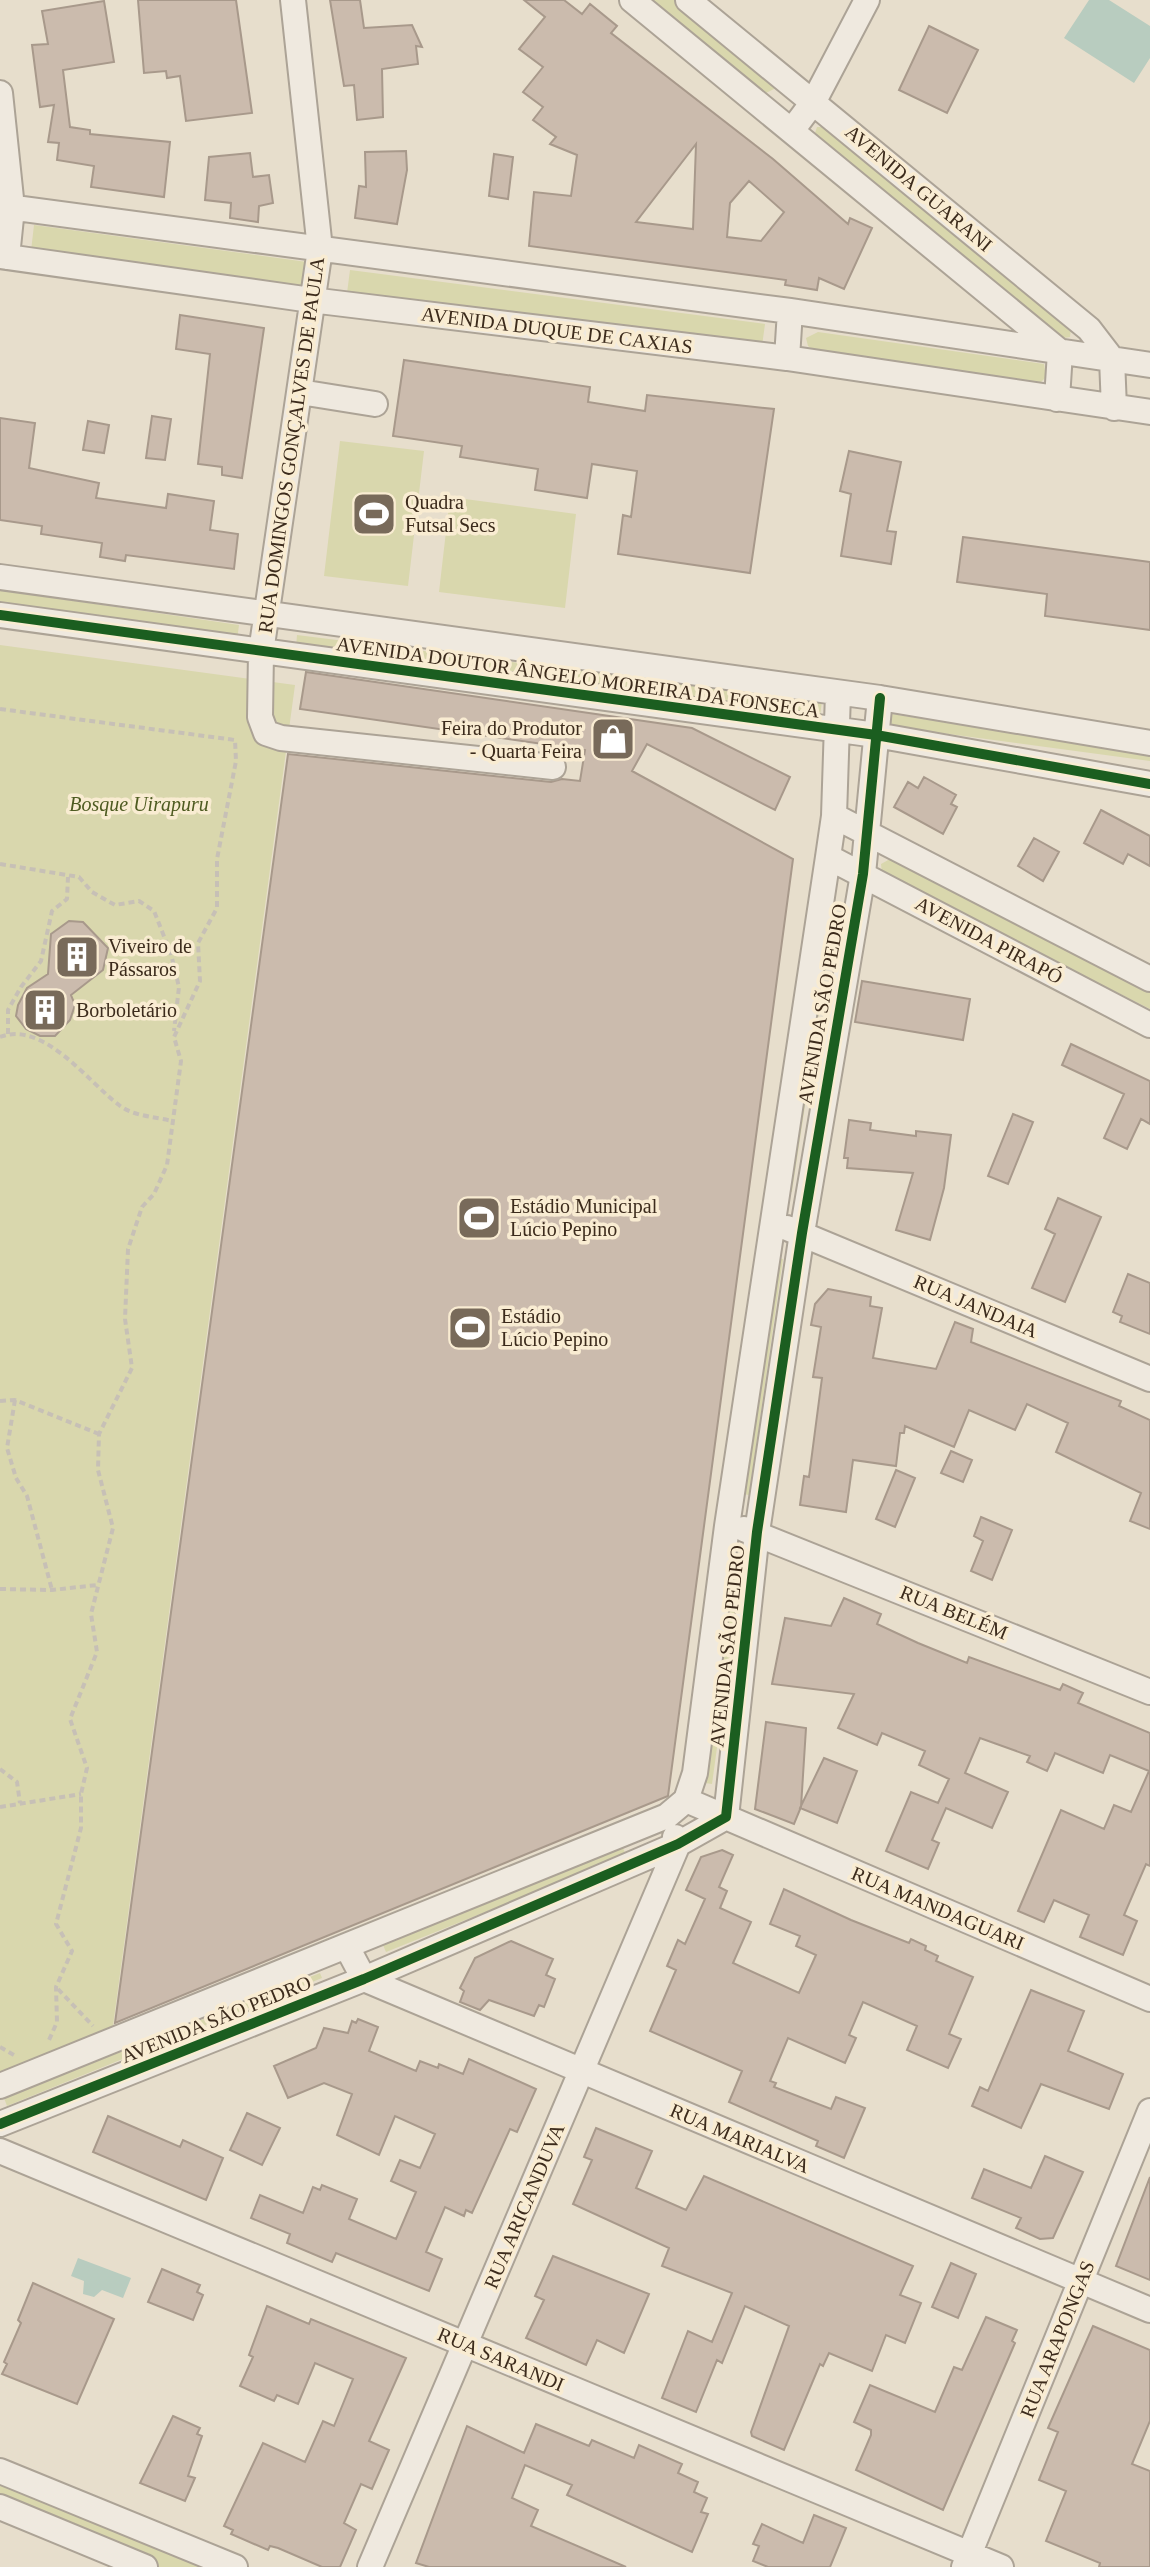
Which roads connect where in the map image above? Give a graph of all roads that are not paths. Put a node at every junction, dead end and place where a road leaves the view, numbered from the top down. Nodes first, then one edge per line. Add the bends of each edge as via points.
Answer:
1 (293, 0) edge
2 (632, 0) edge
3 (688, 0) edge
4 (867, 0) edge
5 (0, 93) edge
6 (814, 101) junction
7 (793, 129) junction
8 (6, 207) edge
9 (320, 249) junction
10 (4, 257) edge
11 (311, 300) junction
12 (790, 311) junction
13 (1060, 352) junction
14 (787, 358) junction
15 (1112, 359) junction
16 (1150, 365) edge
17 (300, 392) junction
18 (1057, 399) junction
19 (375, 404) dead end
20 (1114, 408) junction
21 (1150, 412) edge
22 (0, 577) edge
23 (0, 615) edge
24 (267, 616) junction
25 (261, 652) junction
26 (838, 693) junction
27 (880, 698) junction
28 (837, 730) junction
29 (876, 735) junction
30 (1150, 743) edge
31 (553, 767) dead end
32 (1150, 784) edge
33 (834, 816) junction
34 (868, 832) junction
35 (828, 857) junction
36 (863, 874) junction
37 (1150, 979) edge
38 (1150, 1025) edge
39 (771, 1223) junction
40 (802, 1233) junction
41 (1150, 1379) edge
42 (727, 1526) junction
43 (757, 1532) junction
44 (1150, 1692) edge
45 (686, 1800) junction
46 (667, 1816) junction
47 (726, 1817) junction
48 (627, 1832) junction
49 (678, 1844) junction
50 (642, 1859) junction
51 (347, 1947) junction
52 (364, 1979) junction
53 (1150, 1999) edge
54 (582, 2071) junction
55 (0, 2086) edge
56 (1150, 2111) edge
57 (0, 2124) edge
58 (0, 2151) edge
59 (1081, 2281) junction
60 (1150, 2310) edge
61 (465, 2344) junction
62 (0, 2471) edge
63 (0, 2507) edge
64 (967, 2560) edge
65 (145, 2567) edge
66 (235, 2567) edge
67 (370, 2567) edge
68 (1001, 2567) edge

1 - 9 street, RUA DOMINGOS GONÇALVES DE PAULA
2 - 7 street, AVENIDA GUARANI
3 - 6 street, AVENIDA GUARANI
4 - 6 street
5 - 8 street
6 - 7 street
6 - 15 street, AVENIDA GUARANI via 1089,329
7 - 13 street, AVENIDA GUARANI
8 - 9 street
8 - 10 street
9 - 11 street, RUA DOMINGOS GONÇALVES DE PAULA
9 - 12 street
10 - 11 street, AVENIDA DUQUE DE CAXIAS
11 - 14 street, AVENIDA DUQUE DE CAXIAS
11 - 17 street, RUA DOMINGOS GONÇALVES DE PAULA
12 - 13 street
12 - 14 street
13 - 15 street
13 - 18 street
14 - 18 street, AVENIDA DUQUE DE CAXIAS
15 - 16 street
15 - 20 street
17 - 19 street
17 - 24 street, RUA DOMINGOS GONÇALVES DE PAULA
18 - 20 street, AVENIDA DUQUE DE CAXIAS
20 - 21 street
22 - 24 street, AVENIDA DOUTOR ÂNGELO MOREIRA DA FONSECA
23 - 25 street, AVENIDA DOUTOR ÂNGELO MOREIRA DA FONSECA
24 - 25 street, RUA DOMINGOS GONÇALVES DE PAULA
24 - 26 street, AVENIDA DOUTOR ÂNGELO MOREIRA DA FONSECA
25 - 28 street, AVENIDA DOUTOR ÂNGELO MOREIRA DA FONSECA
25 - 31 street, RUA DOMINGOS GONÇALVES DE PAULA via 260,717 266,733
26 - 27 street, AVENIDA DOUTOR ÂNGELO MOREIRA DA FONSECA
26 - 28 street, AVENIDA SÃO PEDRO
27 - 29 street, AVENIDA SÃO PEDRO
27 - 30 street, AVENIDA DOUTOR ÂNGELO MOREIRA DA FONSECA
28 - 29 street, AVENIDA DOUTOR ÂNGELO MOREIRA DA FONSECA
28 - 33 street, AVENIDA SÃO PEDRO
29 - 32 street, AVENIDA DOUTOR ÂNGELO MOREIRA DA FONSECA
29 - 34 street, AVENIDA SÃO PEDRO
33 - 34 street, AVENIDA PIRAPÓ
33 - 35 street, AVENIDA SÃO PEDRO
34 - 36 street, AVENIDA SÃO PEDRO
34 - 37 street, AVENIDA PIRAPÓ
35 - 36 street, AVENIDA PIRAPÓ
35 - 39 street, AVENIDA SÃO PEDRO
36 - 38 street, AVENIDA PIRAPÓ
36 - 40 street, AVENIDA SÃO PEDRO
39 - 40 street, RUA JANDAIA
39 - 42 street, AVENIDA SÃO PEDRO
40 - 41 street, RUA JANDAIA
40 - 43 street, AVENIDA SÃO PEDRO
42 - 43 street, RUA BELÉM
42 - 45 street, AVENIDA SÃO PEDRO via 695,1773
43 - 44 street, RUA BELÉM
43 - 47 street, AVENIDA SÃO PEDRO
45 - 46 street, AVENIDA SÃO PEDRO
45 - 47 street, RUA MANDAGUARI
46 - 48 street, AVENIDA SÃO PEDRO
46 - 49 street
47 - 49 street, AVENIDA SÃO PEDRO
47 - 53 street, RUA MANDAGUARI
48 - 50 street via 641,1844
48 - 51 street, AVENIDA SÃO PEDRO
49 - 50 street, AVENIDA SÃO PEDRO
49 - 54 street, RUA ARICANDUVA
50 - 52 street, AVENIDA SÃO PEDRO
51 - 52 street
51 - 55 street, AVENIDA SÃO PEDRO
52 - 54 street, RUA MARIALVA
52 - 57 street, AVENIDA SÃO PEDRO
54 - 59 street, RUA MARIALVA
54 - 61 street, RUA ARICANDUVA
56 - 59 street, RUA ARAPONGAS
58 - 61 street, RUA SARANDI
59 - 60 street, RUA MARIALVA
59 - 64 street, RUA ARAPONGAS
61 - 64 street, RUA SARANDI
61 - 67 street, RUA ARICANDUVA
62 - 66 street
63 - 65 street
64 - 68 street, RUA SARANDI

